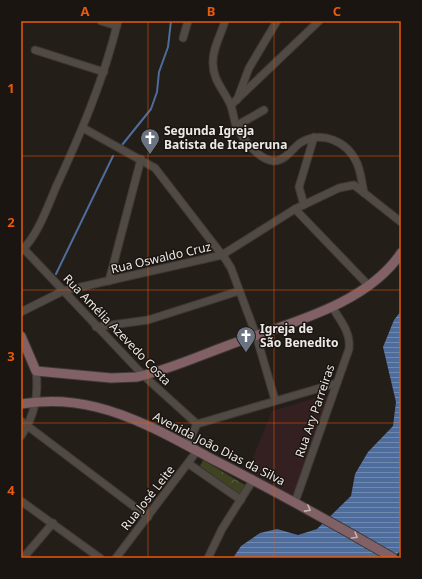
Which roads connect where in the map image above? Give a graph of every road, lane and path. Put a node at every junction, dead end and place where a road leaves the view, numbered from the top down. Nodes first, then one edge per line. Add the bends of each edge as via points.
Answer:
1 (101, 21) edge
2 (188, 21) edge
3 (225, 21) edge
4 (277, 21) edge
5 (319, 21) edge
6 (118, 23) edge
7 (183, 38) dead end
8 (35, 50) dead end
9 (104, 72) junction
10 (236, 100) junction
11 (231, 105) junction
12 (264, 110) dead end
13 (236, 126) junction
14 (83, 128) junction
15 (314, 137) junction
16 (141, 159) junction
17 (364, 193) junction
18 (304, 205) junction
19 (295, 209) junction
20 (401, 222) edge
21 (22, 250) edge
22 (401, 253) edge
23 (222, 255) junction
24 (109, 281) junction
25 (369, 286) junction
26 (239, 290) junction
27 (63, 291) junction
28 (332, 307) junction
29 (21, 312) edge
30 (96, 327) junction
31 (256, 335) junction
32 (21, 336) edge
33 (36, 371) junction
34 (144, 376) junction
35 (337, 383) junction
36 (276, 400) junction
37 (35, 402) junction
38 (21, 404) edge
39 (21, 421) edge
40 (198, 424) junction
41 (28, 426) junction
42 (21, 436) edge
43 (186, 445) junction
44 (197, 451) junction
45 (189, 464) junction
46 (253, 480) junction
47 (241, 500) junction
48 (21, 501) edge
49 (295, 502) junction
50 (148, 517) junction
51 (53, 523) junction
52 (23, 558) edge
53 (100, 558) edge
54 (116, 558) edge
55 (208, 558) edge
56 (393, 558) edge

1 - 6 street
2 - 7 street
3 - 11 street via 213,55 213,65 216,82
4 - 10 street via 249,68
5 - 10 street
6 - 9 street
8 - 9 street
9 - 14 street
10 - 11 street
11 - 13 street
12 - 13 street
13 - 15 street via 254,150 266,159 274,161
14 - 16 street
14 - 21 street via 44,215
15 - 17 street via 332,139 349,149 357,163
15 - 18 street via 299,187
16 - 23 street via 164,177
16 - 24 street
17 - 18 street, Rua Oswaldo Cruz via 354,185 348,185
17 - 20 street
18 - 19 street, Rua Oswaldo Cruz
19 - 23 street, Rua Oswaldo Cruz
19 - 25 street
21 - 27 street, Rua Amélia Azevedo Costa
22 - 25 main road via 380,278
23 - 24 street, Rua Oswaldo Cruz
23 - 26 street via 231,268
24 - 27 street, Rua Oswaldo Cruz
25 - 28 main road
26 - 30 street via 148,320
26 - 31 street
27 - 29 street, Rua Oswaldo Cruz
27 - 30 street, Rua Amélia Azevedo Costa
28 - 31 main road
28 - 35 street, Rua Ary Parreiras via 349,336 349,349
30 - 34 street, Rua Amélia Azevedo Costa
31 - 34 main road
31 - 36 street
32 - 33 main road
33 - 34 main road via 111,378
33 - 37 street via 38,387
34 - 40 street, Rua Amélia Azevedo Costa
35 - 36 street
35 - 49 street, Rua Ary Parreiras
36 - 40 street
37 - 38 main road, Avenida João Dias da Silva
37 - 41 street
37 - 43 main road, Avenida João Dias da Silva via 61,402 96,407 132,420
39 - 41 street
40 - 43 street
41 - 42 street
41 - 50 street
43 - 44 main road, Avenida João Dias da Silva
44 - 45 street, Rua José Leite
44 - 46 main road, Avenida João Dias da Silva
45 - 47 street
45 - 50 street, Rua José Leite
46 - 47 street
46 - 49 main road, Avenida João Dias da Silva
47 - 55 street via 222,529
48 - 51 street
49 -> 56 main road, Avenida João Dias da Silva
50 - 54 street, Rua José Leite
51 - 52 street
51 - 53 street

